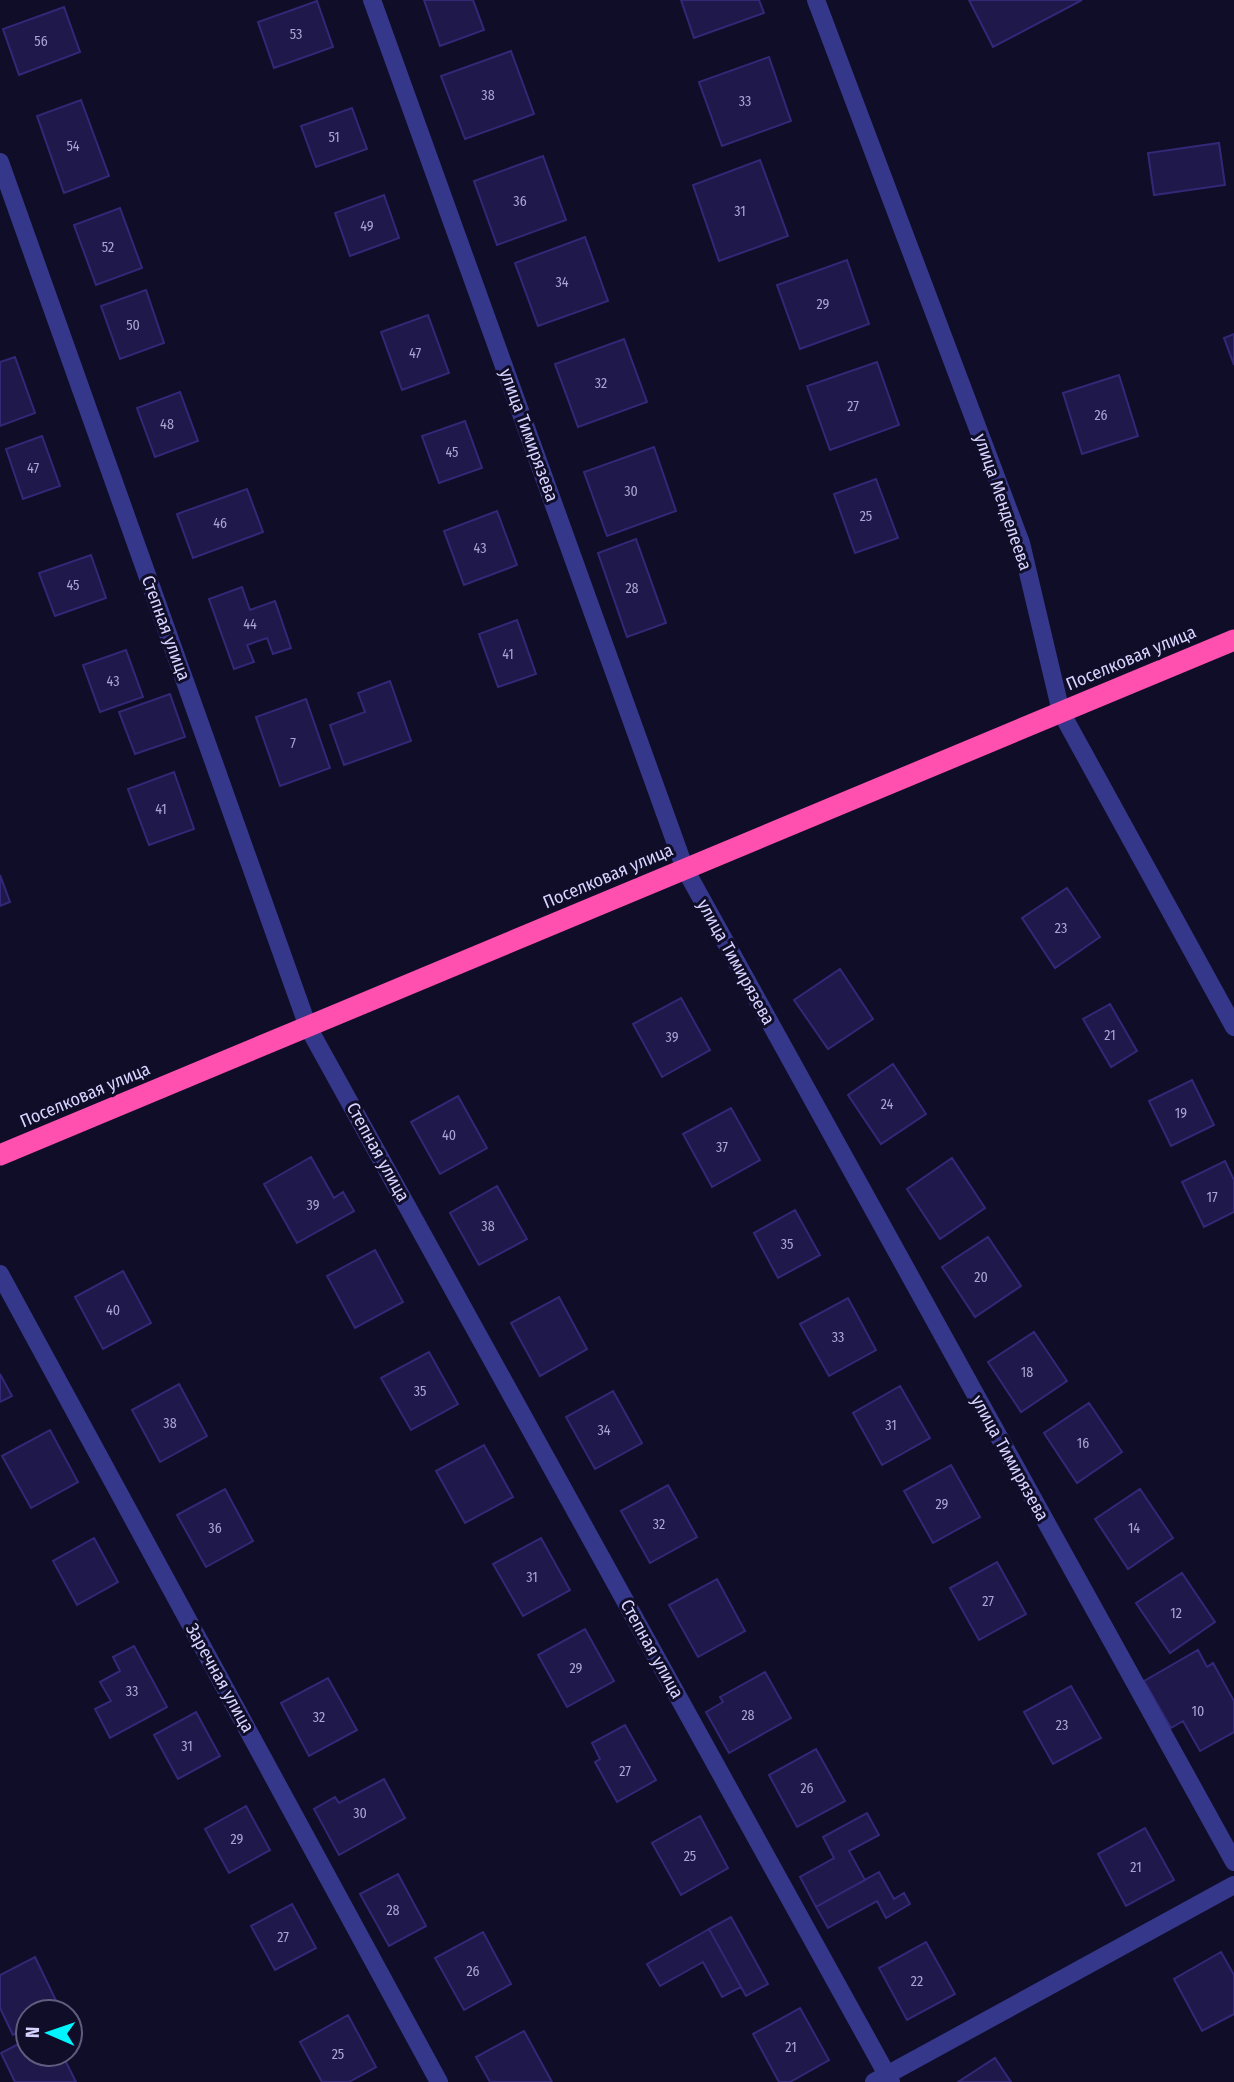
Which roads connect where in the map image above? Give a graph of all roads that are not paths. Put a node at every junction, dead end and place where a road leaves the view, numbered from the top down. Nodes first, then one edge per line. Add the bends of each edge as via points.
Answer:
1 (372, 0) edge
2 (816, 0) edge
3 (0, 162) edge
4 (1234, 640) edge
5 (1061, 712) junction
6 (685, 869) junction
7 (309, 1027) junction
8 (1234, 1027) edge
9 (0, 1155) edge
10 (0, 1274) edge
11 (1234, 1862) edge
12 (1234, 1885) edge
13 (884, 2079) edge
14 (439, 2082) edge

1 - 6 street, улица Тимирязева
2 - 5 street, улица Менделеева via 1021,543
3 - 7 street, Степная улица
4 - 5 highway, Поселковая улица
5 - 6 highway, Поселковая улица
5 - 8 street, улица Менделеева
6 - 7 highway, Поселковая улица
6 - 11 street, улица Тимирязева
7 - 9 highway, Поселковая улица
7 - 13 street, Степная улица
10 - 14 street, Заречная улица
12 - 13 street

